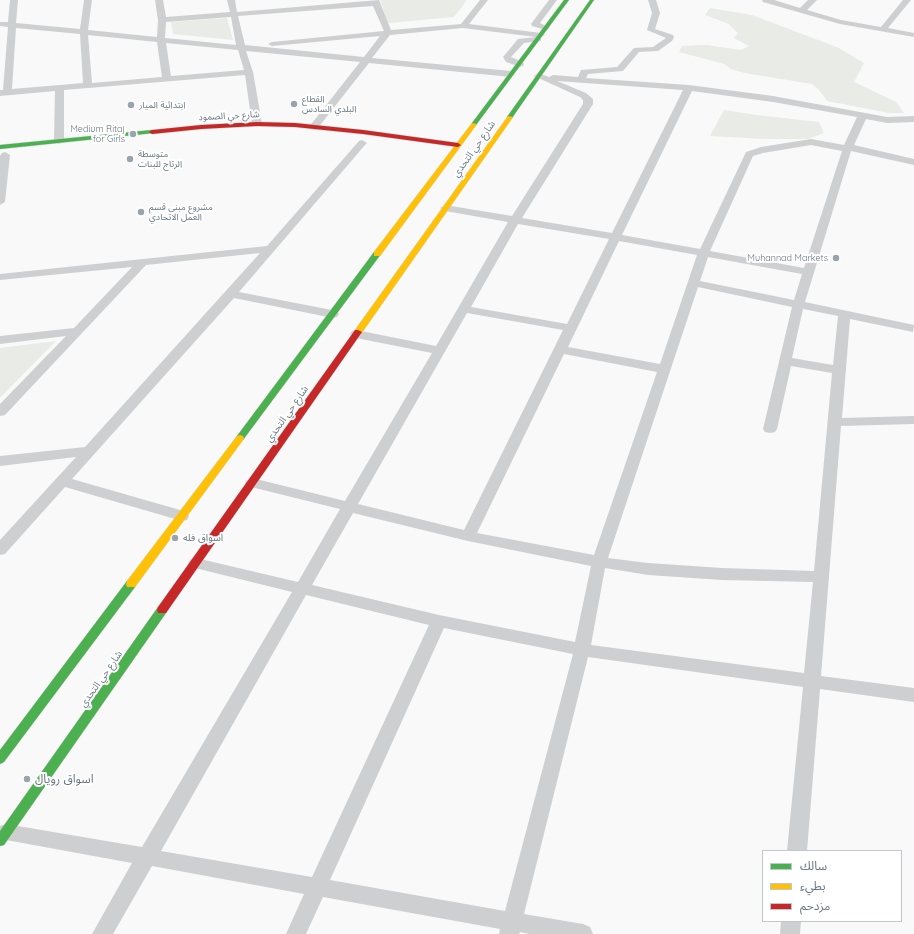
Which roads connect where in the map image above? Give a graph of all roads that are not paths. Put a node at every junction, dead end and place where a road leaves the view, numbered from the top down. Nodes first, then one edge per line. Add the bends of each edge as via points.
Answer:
1 (14, 0) edge
2 (88, 0) edge
3 (159, 0) edge
4 (231, 0) edge
5 (304, 0) edge
6 (484, 0) edge
7 (553, 0) edge
8 (567, 0) edge
9 (592, 0) edge
10 (652, 0) edge
11 (766, 0) edge
12 (813, 0) edge
13 (906, 0) edge
14 (375, 1) edge
15 (307, 8) junction
16 (802, 10) junction
17 (235, 14) junction
18 (162, 20) junction
19 (0, 24) edge
20 (11, 25) junction
21 (463, 26) junction
22 (883, 29) junction
23 (84, 32) junction
24 (388, 32) junction
25 (542, 34) junction
26 (914, 35) edge
27 (162, 40) junction
28 (241, 47) junction
29 (366, 59) junction
30 (520, 64) junction
31 (250, 72) junction
32 (511, 74) junction
33 (538, 76) junction
34 (167, 79) junction
35 (581, 80) junction
36 (88, 85) junction
37 (60, 88) junction
38 (689, 88) junction
39 (3, 92) edge
40 (496, 96) junction
41 (522, 100) junction
42 (862, 116) junction
43 (480, 117) junction
44 (914, 119) edge
45 (507, 121) junction
46 (257, 124) junction
47 (314, 127) junction
48 (235, 135) dead end
49 (408, 138) junction
50 (59, 141) junction
51 (362, 143) dead end
52 (458, 145) junction
53 (404, 148) dead end
54 (847, 148) junction
55 (2, 152) edge
56 (914, 162) edge
57 (0, 202) edge
58 (445, 208) junction
59 (515, 220) junction
60 (615, 237) junction
61 (270, 249) junction
62 (702, 254) junction
63 (143, 262) junction
64 (809, 272) junction
65 (0, 277) edge
66 (694, 283) junction
67 (231, 294) junction
68 (798, 305) junction
69 (464, 309) junction
70 (333, 314) junction
71 (844, 314) junction
72 (914, 326) edge
73 (570, 328) junction
74 (76, 331) junction
75 (356, 334) junction
76 (0, 340) edge
77 (560, 349) junction
78 (440, 351) junction
79 (786, 361) junction
80 (664, 370) junction
81 (839, 370) junction
82 (0, 412) edge
83 (914, 420) edge
84 (834, 422) junction
85 (770, 429) dead end
86 (90, 451) junction
87 (0, 461) edge
88 (62, 481) junction
89 (252, 483) junction
90 (350, 507) junction
91 (182, 516) junction
92 (468, 536) junction
93 (1, 548) edge
94 (599, 562) junction
95 (196, 563) junction
96 (821, 577) junction
97 (302, 588) junction
98 (439, 621) junction
99 (582, 650) junction
100 (811, 682) junction
101 (914, 695) edge
102 (0, 759) edge
103 (3, 836) edge
104 (797, 850) edge
105 (148, 856) junction
106 (317, 886) junction
107 (792, 922) edge
108 (510, 928) edge
109 (102, 934) edge
110 (296, 934) edge
111 (583, 934) edge
112 (790, 934) edge

1 - 20 street
2 - 23 street
3 - 18 street
4 - 17 street
5 - 15 street
6 - 21 street
7 - 25 street via 535,22
8 - 25 main road, شارع حي التحدي
9 - 33 main road, شارع حي التحدي
10 - 35 street via 656,13 651,30 667,35 669,39 655,49 636,50 620,70 584,72
11 - 16 street
12 - 16 street
13 - 22 street
14 - 15 street
14 - 24 street
15 - 17 street
16 - 22 street via 840,22
17 - 18 street
17 - 28 street
18 - 27 street
19 - 20 street
20 - 23 street
20 - 39 street
21 - 24 street
21 - 25 street
22 - 26 street
23 - 27 street
23 - 36 street
24 - 28 street
24 - 29 street
25 - 30 main road, شارع حي التحدي
25 - 30 street via 521,41 507,57
27 - 28 street
27 - 34 street
28 - 29 street
28 - 31 street
29 - 32 street
29 - 47 street
30 - 32 main road, شارع حي التحدي
31 - 34 street
31 - 46 street
32 - 40 main road, شارع حي التحدي
33 - 35 street
33 - 41 main road, شارع حي التحدي
33 - 59 street via 583,95 589,101
34 - 36 street
35 - 38 street
36 - 37 street
37 - 39 street
37 - 50 street
38 - 42 street via 773,99
38 - 60 street
40 - 41 main road via 495,99 504,103
40 - 43 main road, شارع حي التحدي
41 - 45 main road, شارع حي التحدي
42 - 44 street via 887,120
42 - 54 street
43 - 45 main road via 488,113 498,113 507,118
43 - 52 main road, شارع حي التحدي
45 - 58 main road, شارع حي التحدي
46 - 47 main road, شارع حي الصمود
46 - 50 main road, شارع حي الصمود
47 - 49 main road, شارع حي الصمود
48 - 55 main road
49 - 52 main road, شارع حي الصمود
49 - 53 main road via 411,143
50 - 55 main road, شارع حي الصمود
51 - 61 street
52 - 70 main road, شارع حي التحدي via 446,156
54 - 56 street
54 - 62 street via 812,142 749,154
54 - 64 street
55 - 57 street
58 - 59 street
58 - 75 main road, شارع حي التحدي
59 - 60 street
59 - 69 street
60 - 62 street
60 - 73 street
61 - 63 street
61 - 67 street
62 - 64 street
62 - 66 street
63 - 65 street
63 - 74 street
64 - 68 street
66 - 68 street
66 - 80 street
67 - 70 street
67 - 86 street
68 - 71 street
68 - 79 street
69 - 73 street
69 - 78 street
70 - 91 main road, شارع حي التحدي
71 - 72 street
71 - 81 street
73 - 77 street
74 - 76 street
74 - 82 street
75 - 78 street
75 - 89 main road, شارع حي التحدي
77 - 80 street
77 - 92 street
78 - 90 street
79 - 81 street
79 - 85 street
80 - 94 street
81 - 84 street
83 - 84 street
84 - 96 street
86 - 87 street
86 - 88 street
88 - 91 street
88 - 93 street
89 - 90 street
89 - 95 main road, شارع حي التحدي
90 - 92 street
90 - 97 street
91 - 102 main road, شارع حي التحدي
92 - 94 street
94 - 96 street via 648,570
94 - 99 street
95 - 97 street
95 - 103 main road, شارع حي التحدي
96 - 100 street
97 - 98 street
97 - 105 street
98 - 99 street
98 - 106 street
99 - 100 street
99 - 108 street
100 - 101 street
100 - 104 street
103 - 105 street
105 - 106 street
105 - 109 street
106 - 108 street
106 - 110 street
107 - 112 street
108 - 111 street

